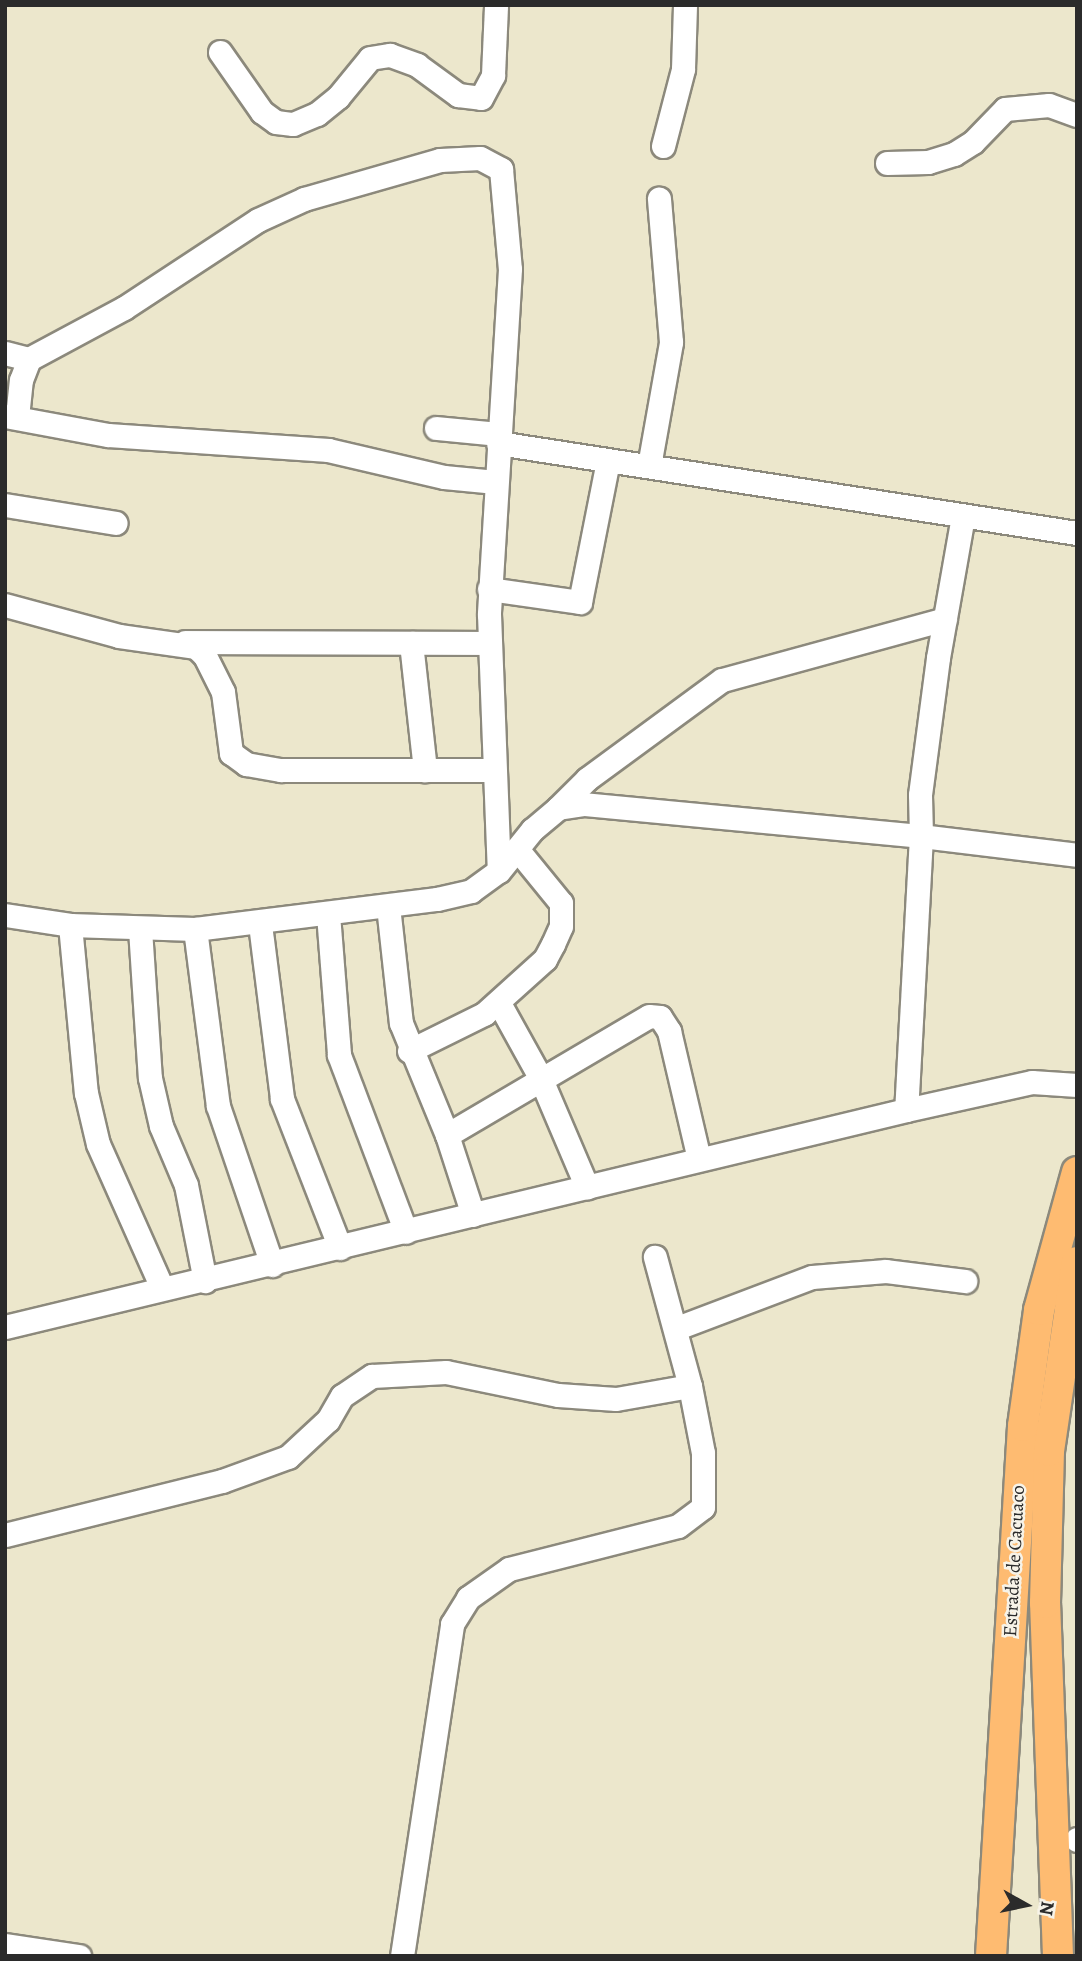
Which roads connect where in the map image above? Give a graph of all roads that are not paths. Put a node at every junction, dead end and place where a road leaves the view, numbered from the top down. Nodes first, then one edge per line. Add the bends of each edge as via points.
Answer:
1 (496, 5) edge
2 (685, 5) edge
3 (219, 52) dead end
4 (1077, 115) edge
5 (663, 146) dead end
6 (887, 163) dead end
7 (659, 199) dead end
8 (5, 353) edge
9 (29, 359) junction
10 (11, 416) edge
11 (436, 428) dead end
12 (498, 439) junction
13 (608, 461) junction
14 (649, 466) junction
15 (496, 482) junction
16 (5, 505) edge
17 (964, 516) junction
18 (116, 523) dead end
19 (1077, 533) edge
20 (489, 589) junction
21 (5, 605) edge
22 (945, 619) junction
23 (183, 642) junction
24 (411, 643) junction
25 (489, 643) junction
26 (425, 770) junction
27 (494, 770) junction
28 (558, 808) junction
29 (921, 836) junction
30 (517, 849) junction
31 (1077, 855) edge
32 (499, 871) junction
33 (388, 906) junction
34 (328, 914) junction
35 (5, 915) edge
36 (260, 923) junction
37 (70, 925) junction
38 (139, 929) junction
39 (195, 929) junction
40 (499, 1003) junction
41 (409, 1051) junction
42 (540, 1077) junction
43 (1077, 1085) edge
44 (906, 1110) junction
45 (447, 1135) junction
46 (699, 1159) junction
47 (1077, 1172) edge
48 (587, 1187) junction
49 (473, 1215) junction
50 (407, 1232) junction
51 (340, 1248) junction
52 (655, 1257) dead end
53 (1077, 1262) edge
54 (272, 1265) junction
55 (205, 1281) junction
56 (965, 1282) dead end
57 (162, 1287) junction
58 (5, 1327) edge
59 (677, 1328) junction
60 (690, 1386) junction
61 (5, 1535) edge
62 (5, 1945) edge
63 (79, 1956) edge
64 (402, 1956) edge
65 (991, 1956) edge
66 (1058, 1956) edge

1 - 3 street via 495,63 489,89 481,98 458,95 417,65 390,55 370,58 338,97 317,114 293,124 276,122 262,112
2 - 5 street via 683,69
4 - 6 street via 1049,105 1005,109 973,142 954,154 928,162
7 - 14 street via 671,342
8 - 9 street
9 - 10 street
9 - 12 street via 124,308 232,234 304,199 440,160 480,158 501,169 507,204 510,269
10 - 15 street via 107,435 328,450 432,475
11 - 12 street
12 - 13 street
12 - 15 street
13 - 14 street
13 - 20 street via 580,602
14 - 17 street
15 - 20 street
16 - 18 street
17 - 19 street
17 - 22 street
20 - 25 street
21 - 23 street via 119,636
22 - 28 street via 722,680 587,779
22 - 29 street via 920,795
23 - 24 street
23 - 26 street via 205,656 223,692 231,753 246,764 281,770
24 - 25 street
24 - 26 street
25 - 27 street
26 - 27 street
27 - 32 street
28 - 29 street via 583,804
28 - 30 street
29 - 31 street
29 - 44 street
30 - 32 street
30 - 40 street via 561,902 562,918 545,958
32 - 33 street via 471,891
33 - 34 street
33 - 41 street via 396,1002
34 - 36 street
34 - 50 street via 340,1055
35 - 37 street
36 - 39 street
36 - 51 street via 282,1099
37 - 38 street
37 - 57 street via 86,1093 99,1144
38 - 39 street
38 - 55 street via 150,1078 161,1126 186,1185
39 - 54 street via 218,1106
40 - 41 street via 461,1029
40 - 42 street
41 - 45 street
42 - 45 street
42 - 46 street via 615,1032 649,1016 660,1017 669,1031
42 - 48 street
43 - 44 street via 1032,1082
44 - 46 street
45 - 49 street
46 - 48 street
47 - 65 main road, Estrada de Cacuaco via 1039,1310 1023,1426
48 - 49 street
49 - 50 street
50 - 51 street
51 - 54 street
52 - 59 street
53 - 66 main road, Estrada de Cacuaco via 1057,1376 1048,1477 1045,1603
54 - 55 street
55 - 57 street
56 - 59 street via 886,1271 811,1277
57 - 58 street
59 - 60 street
60 - 61 street via 646,1396 582,1398 446,1372 372,1376 342,1396 328,1420 288,1457 222,1481
60 - 64 street via 706,1482 703,1507 694,1517 678,1527 509,1569 468,1598 452,1624
62 - 63 street

